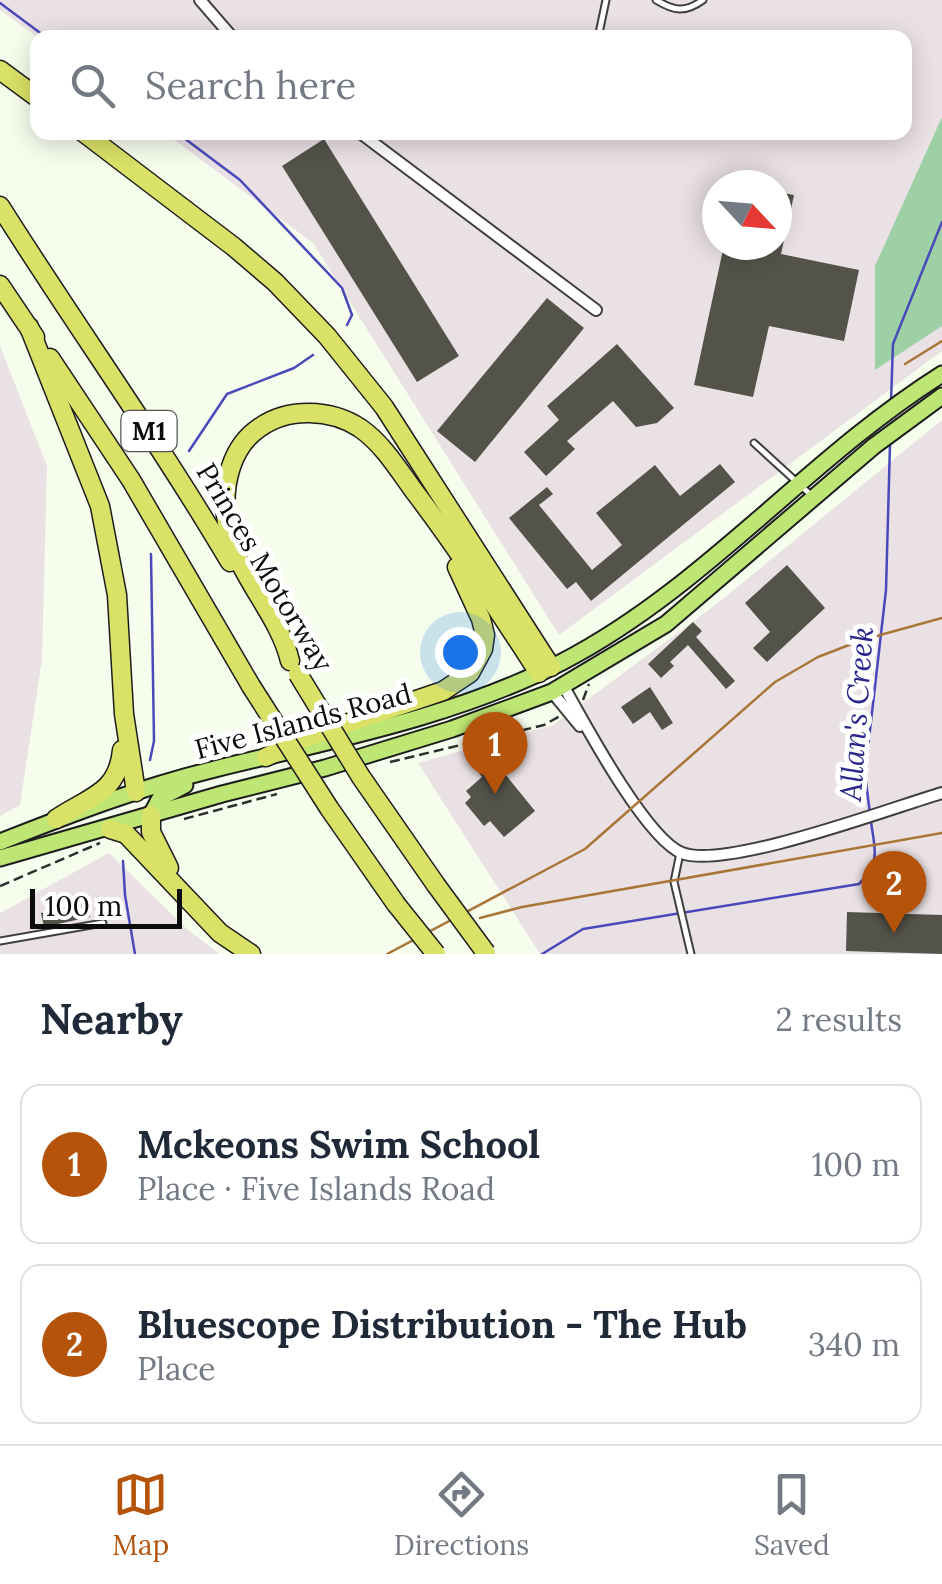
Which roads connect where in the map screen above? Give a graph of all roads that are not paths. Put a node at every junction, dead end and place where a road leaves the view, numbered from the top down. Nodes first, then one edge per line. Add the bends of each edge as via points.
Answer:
1 (200, 0) edge
2 (606, 0) edge
3 (656, 0) edge
4 (703, 0) edge
5 (226, 30) edge
6 (600, 30) edge
7 (0, 70) edge
8 (30, 92) edge
9 (94, 140) edge
10 (370, 140) edge
11 (0, 206) edge
12 (0, 285) edge
13 (596, 310) dead end
14 (29, 327) junction
15 (942, 374) edge
16 (942, 396) edge
17 (754, 444) dead end
18 (799, 484) junction
19 (813, 497) junction
20 (425, 505) junction
21 (294, 667) junction
22 (545, 670) junction
23 (557, 688) junction
24 (124, 714) junction
25 (266, 757) junction
26 (235, 764) junction
27 (136, 792) junction
28 (942, 793) edge
29 (153, 811) junction
30 (56, 819) junction
31 (112, 833) junction
32 (0, 842) edge
33 (680, 853) junction
34 (0, 858) edge
35 (194, 907) junction
36 (103, 924) dead end
37 (0, 941) edge
38 (251, 954) edge
39 (436, 954) edge
40 (486, 954) edge
41 (691, 954) edge

1 - 5 street
2 - 6 lane
3 - 4 lane via 682,10
7 - 8 highway
9 - 22 highway via 234,247 327,336 384,408
10 - 13 street
11 - 21 highway, Princes Motorway / M1 via 171,463
12 - 14 highway, M1
14 - 24 highway via 100,506 117,595
14 - 39 highway, M1, bridge via 131,480 330,808
15 - 18 main road, Five Islands Road via 872,421
16 - 19 main road, Five Islands Road
17 - 18 lane
18 - 19 lane
18 - 22 main road, Five Islands Road via 656,605
19 - 23 main road, Five Islands Road via 666,624
20 - 21 highway via 374,438 343,420 321,413 280,417 244,443 226,485 226,517 242,567
20 - 22 highway
20 - 25 highway via 482,619 478,662 443,690
21 - 40 highway, Princes Motorway / M1, bridge via 361,778
22 - 23 main road
22 - 25 main road, Five Islands Road via 426,715
23 - 29 main road, Five Islands Road via 325,768
23 - 33 street via 637,806
24 - 27 highway
24 - 30 highway via 116,779
25 - 26 main road, Five Islands Road
26 - 27 main road, Five Islands Road
26 - 29 main road via 170,792
27 - 29 main road
27 - 30 main road, Five Islands Road
28 - 33 street via 754,851
29 - 31 main road, Five Islands Road
29 - 35 highway via 157,848
30 - 32 main road, Five Islands Road
31 - 34 main road, Five Islands Road
31 - 35 highway via 126,834
33 - 41 lane via 674,882
35 - 38 highway
36 - 37 lane

